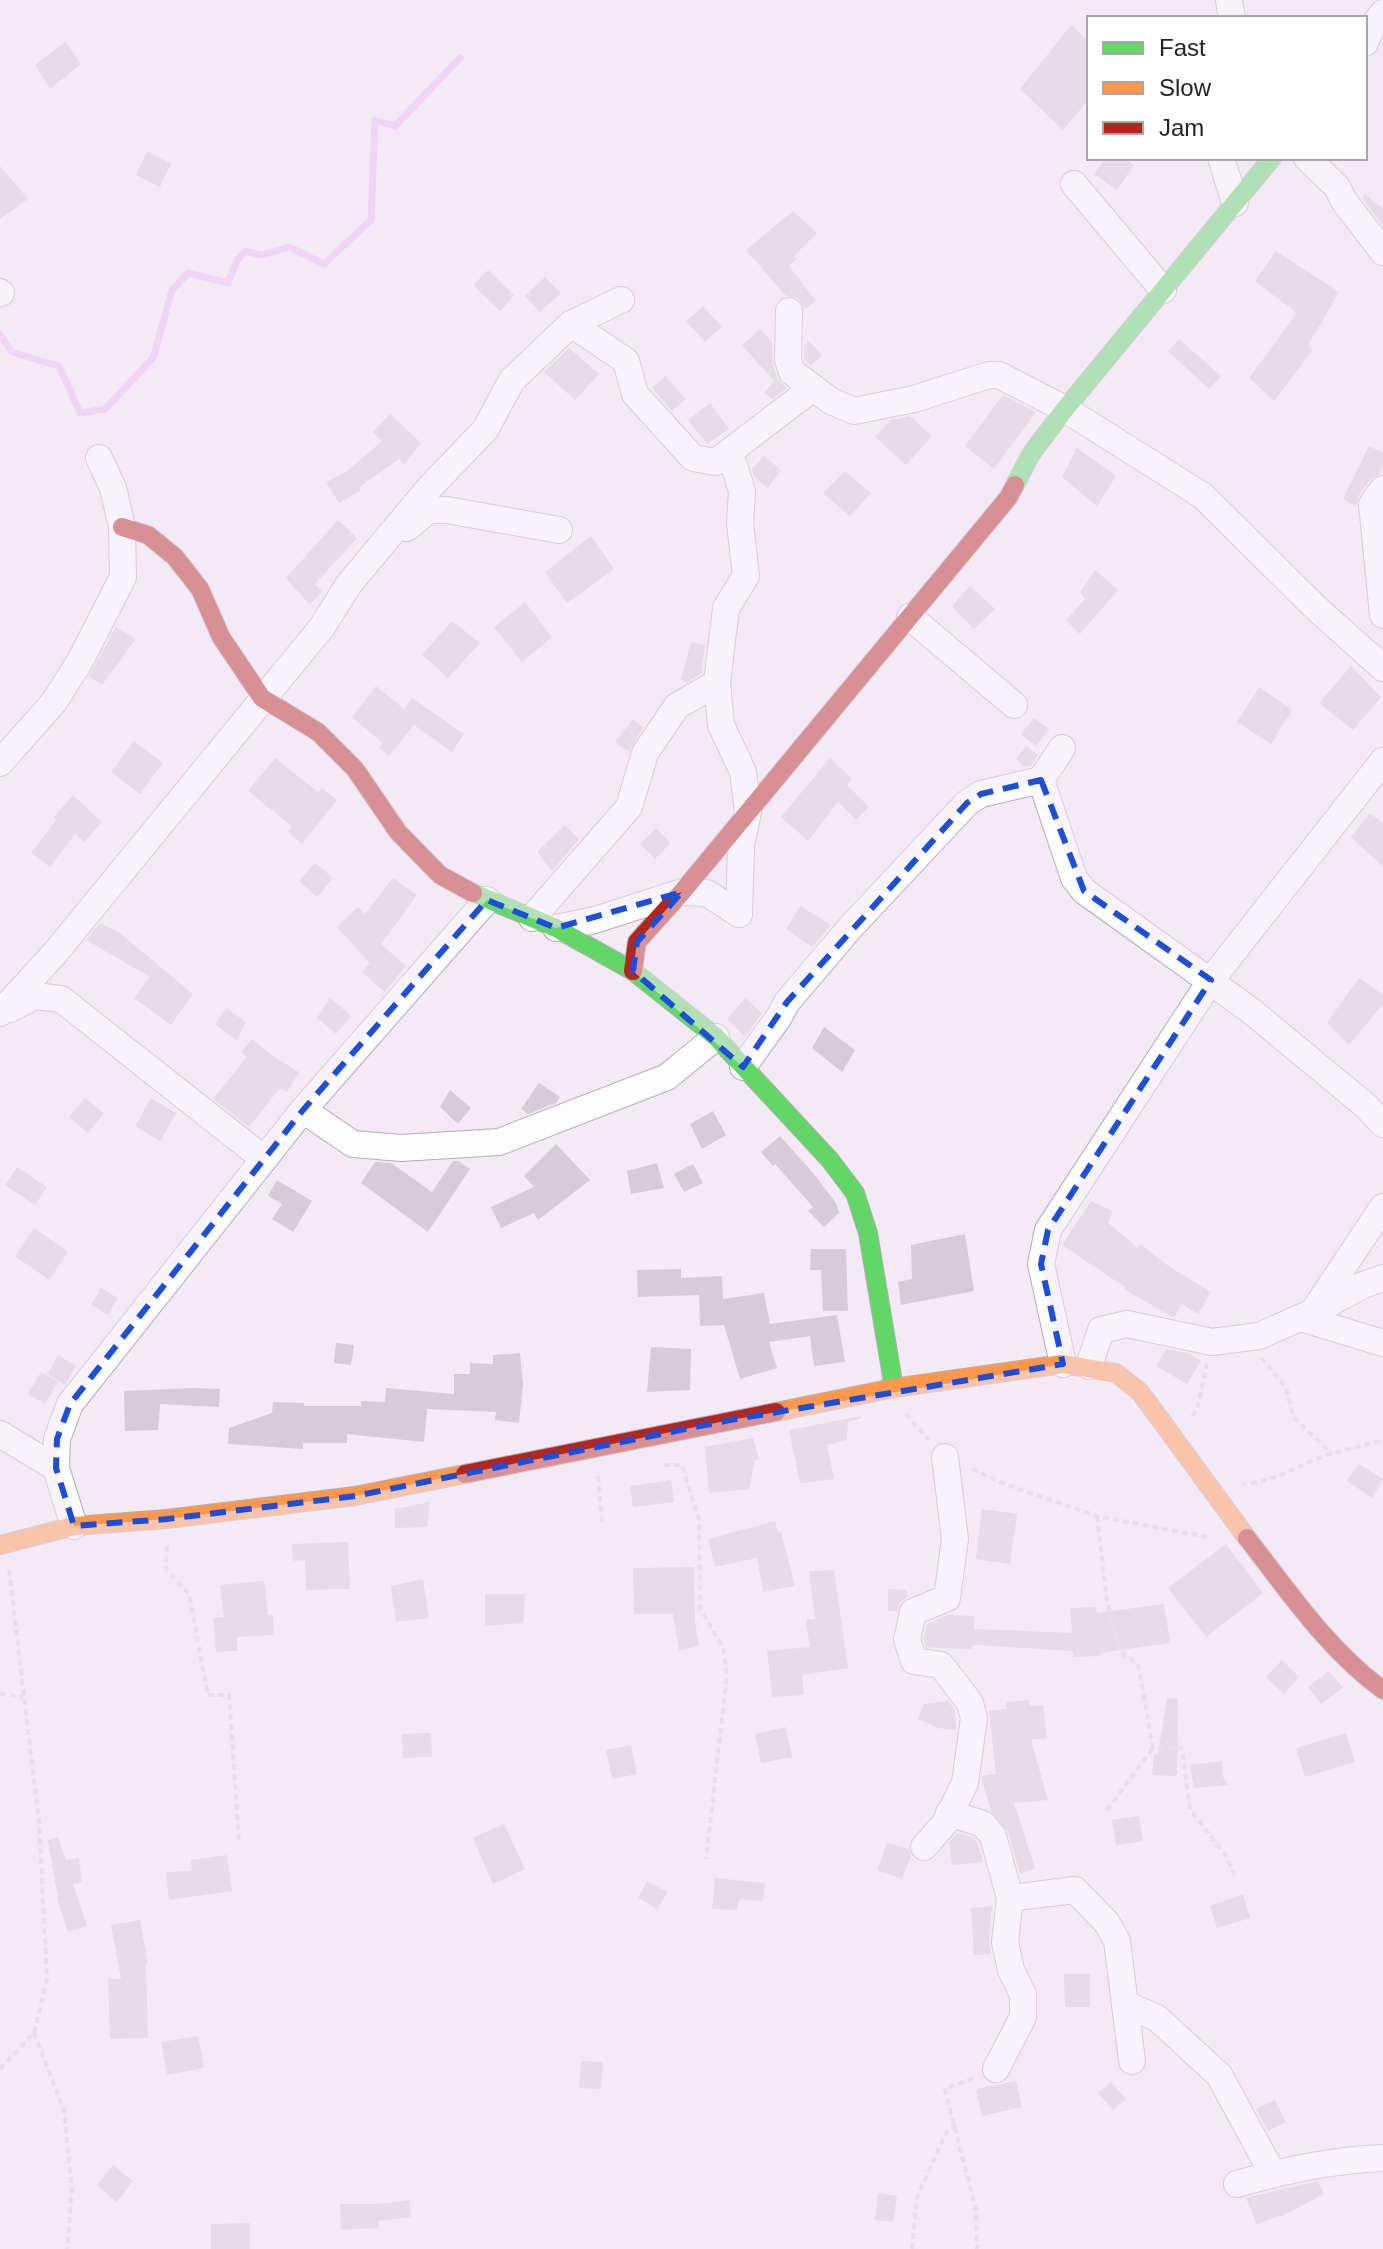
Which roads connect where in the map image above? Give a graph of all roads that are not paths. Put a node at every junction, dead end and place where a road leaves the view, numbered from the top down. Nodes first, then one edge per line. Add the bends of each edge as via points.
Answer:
1 (1383, 13) edge
2 (1367, 38) edge
3 (1222, 160) edge
4 (1270, 160) edge
5 (1309, 160) edge
6 (1074, 184) dead end
7 (1235, 203) junction
8 (1383, 252) edge
9 (1163, 290) junction
10 (621, 300) dead end
11 (789, 311) dead end
12 (571, 324) junction
13 (813, 388) junction
14 (1065, 409) junction
15 (730, 452) junction
16 (99, 458) dead end
17 (1383, 489) edge
18 (122, 527) junction
19 (559, 530) dead end
20 (372, 555) junction
21 (1383, 615) edge
22 (910, 617) junction
23 (1383, 668) edge
24 (717, 683) junction
25 (262, 698) junction
26 (1014, 705) dead end
27 (1062, 748) dead end
28 (1383, 761) edge
29 (0, 763) edge
30 (1041, 780) junction
31 (748, 812) junction
32 (682, 892) junction
33 (487, 900) junction
34 (544, 923) junction
35 (633, 971) junction
36 (1211, 980) junction
37 (0, 1014) edge
38 (716, 1037) junction
39 (743, 1067) junction
40 (303, 1110) junction
41 (1383, 1124) edge
42 (264, 1159) junction
43 (1383, 1207) edge
44 (1383, 1278) edge
45 (1307, 1315) junction
46 (1383, 1343) edge
47 (1076, 1365) junction
48 (894, 1388) junction
49 (0, 1434) edge
50 (945, 1457) road end
51 (56, 1468) junction
52 (74, 1526) junction
53 (3, 1544) edge
54 (1372, 1668) edge
55 (1383, 1690) edge
56 (949, 1813) junction
57 (924, 1847) dead end
58 (1010, 1898) junction
59 (1125, 2004) junction
60 (1132, 2061) dead end
61 (996, 2069) road end
62 (1383, 2158) edge
63 (1273, 2174) junction
64 (1237, 2184) dead end

1 - 2 street
3 - 7 street
4 - 7 street
5 - 8 street via 1337,187
6 - 9 street
7 - 9 street
9 - 14 street
10 - 12 street
11 - 13 street via 788,360 792,372
12 - 15 street via 626,361 635,394 693,458 716,462
12 - 20 street via 512,380 485,430
13 - 14 street via 854,411 999,375
13 - 15 street
14 - 22 street via 1031,454 1008,498
14 - 23 street via 1203,496
15 - 24 street via 742,491 746,576 726,608
16 - 18 street
17 - 21 street via 1372,504
18 - 25 street via 148,535 175,557 200,589 221,637
18 - 29 street via 123,577 88,647 54,702
19 - 20 street via 429,510
20 - 25 street via 322,627
22 - 26 street
22 - 31 street
24 - 31 street via 721,725 743,772
24 - 34 street via 677,706 645,753 629,807
25 - 33 street via 318,732 355,769 398,832 440,875
25 - 37 street
27 - 30 street
28 - 36 street
30 - 36 street via 1074,878 1084,891
30 - 39 street via 981,794 967,803 796,991
31 - 32 street
31 - 32 street via 739,914 707,893
32 - 34 street via 595,920
32 - 35 street via 637,942
33 - 34 street
33 - 40 street
34 - 35 street
35 - 38 street
36 - 41 street
36 - 47 street via 1048,1230 1041,1264
37 - 42 street via 34,996 61,999
38 - 39 street
38 - 40 street via 667,1077 499,1142 401,1148 353,1144
39 - 48 street via 855,1193 868,1233
40 - 42 street
42 - 51 street via 70,1404 57,1439
43 - 45 street
44 - 45 street
45 - 46 street
45 - 47 street via 1259,1336 1212,1342 1127,1324 1101,1330
47 - 48 street
47 - 54 street via 1116,1373 1140,1392 1319,1631
48 - 52 street via 355,1496
49 - 51 street
50 - 56 street via 955,1539 947,1598 913,1612 907,1640 914,1661 941,1665 970,1703 974,1718 965,1783
51 - 52 street
52 - 53 street
54 - 55 street
56 - 57 street
56 - 58 street via 983,1824 993,1836
58 - 59 street via 1075,1890 1117,1941
58 - 61 street via 1005,1942 1023,1995 1023,2017
59 - 60 street
59 - 63 street via 1157,2018 1219,2075
62 - 63 street via 1348,2159
63 - 64 street

